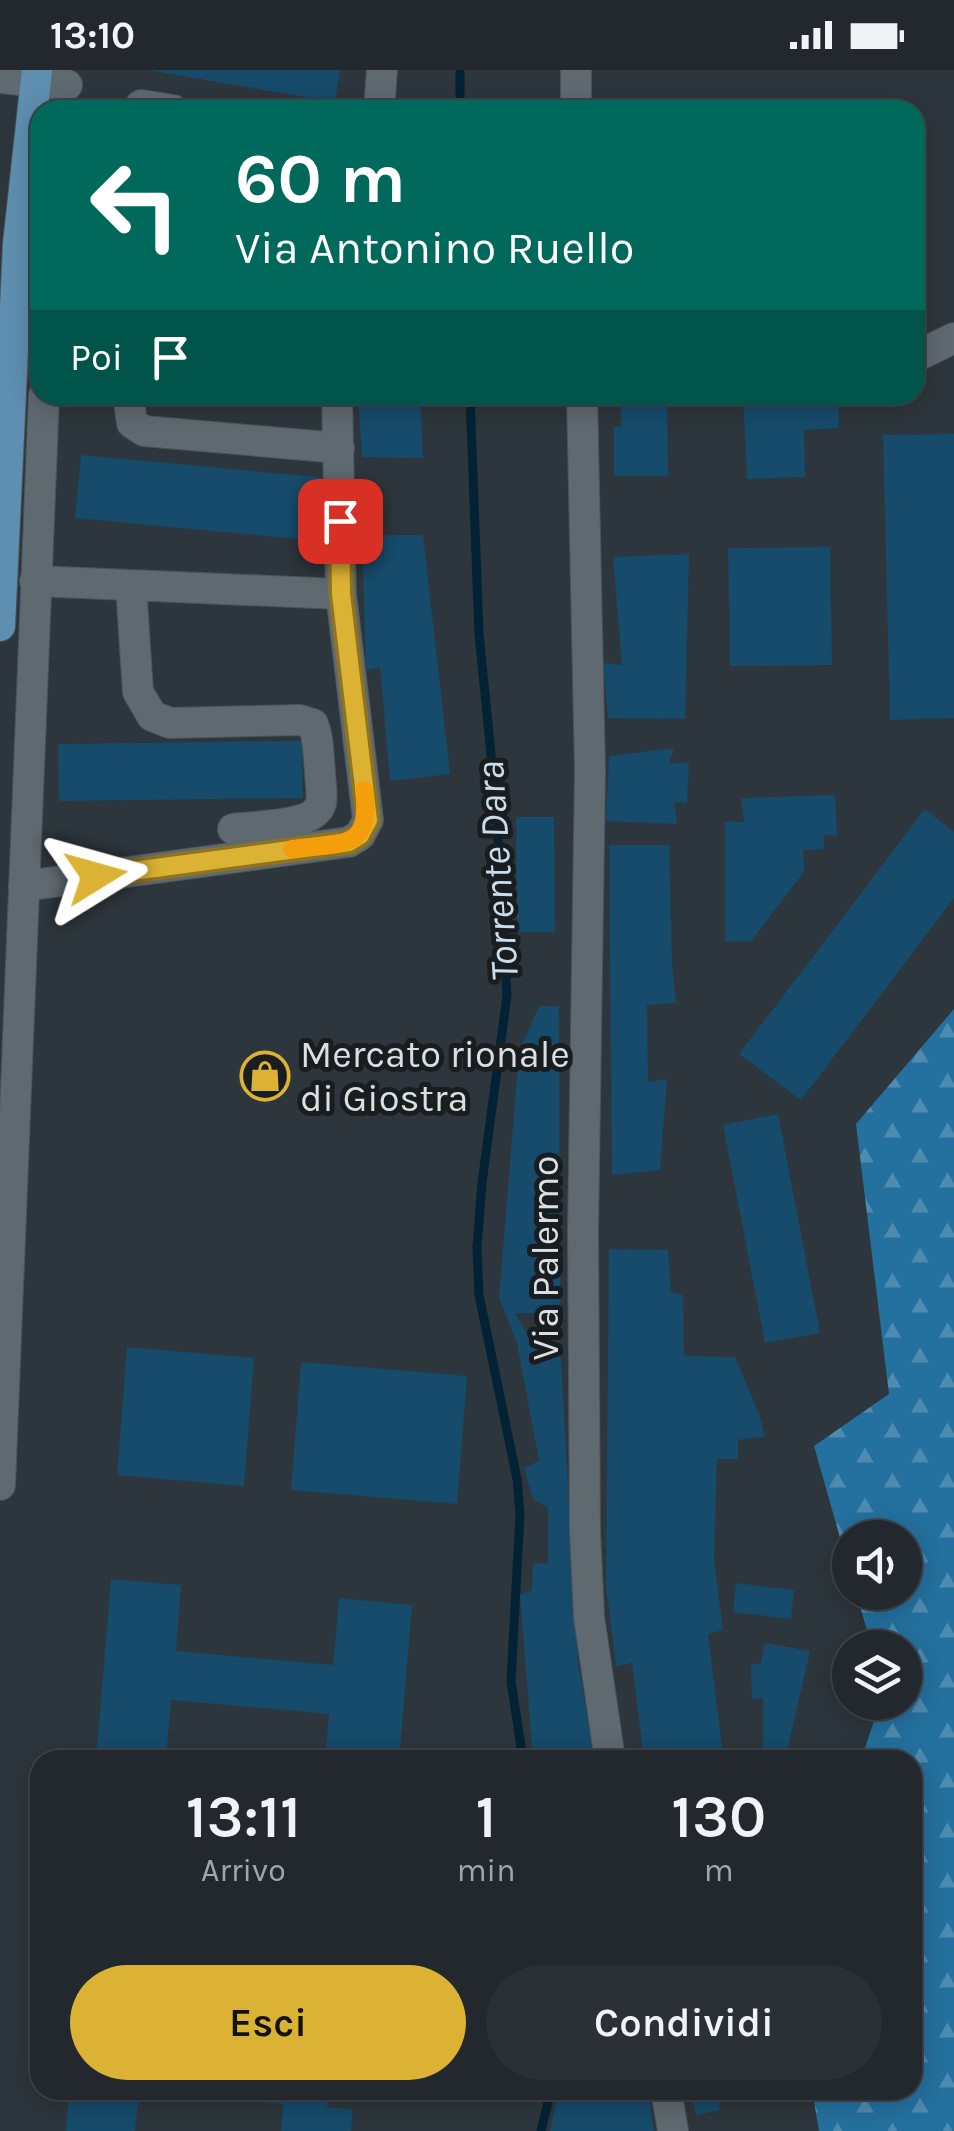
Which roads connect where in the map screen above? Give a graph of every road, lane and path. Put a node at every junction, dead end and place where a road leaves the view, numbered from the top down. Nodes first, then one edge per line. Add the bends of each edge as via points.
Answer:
1 (382, 70) edge
2 (576, 70) edge
3 (36, 76) edge
4 (0, 78) edge
5 (67, 88) edge
6 (380, 100) edge
7 (576, 100) edge
8 (30, 132) edge
9 (954, 338) edge
10 (925, 352) edge
11 (44, 405) edge
12 (129, 405) edge
13 (338, 405) edge
14 (582, 405) edge
15 (340, 448) junction
16 (35, 581) junction
17 (132, 586) junction
18 (341, 594) junction
19 (0, 626) edge
20 (234, 829) dead end
21 (24, 886) junction
22 (5, 1262) edge
23 (0, 1485) edge
24 (609, 1750) edge
25 (668, 2100) edge
26 (673, 2131) edge

1 - 6 street
2 - 7 street
3 - 4 street
3 - 5 street
8 - 19 main road via 18,244
9 - 10 street
11 - 16 street
12 - 15 street via 132,423 144,431
13 - 15 street
14 - 24 street, Via Palermo via 590,771 585,1531 589,1617
15 - 18 street
16 - 17 street
16 - 21 street
17 - 18 street
17 - 20 street via 138,692 152,716 170,723 300,720 317,733 321,789 314,814
18 - 21 street via 368,820 360,835 349,842
21 - 22 street
22 - 23 street
25 - 26 street

